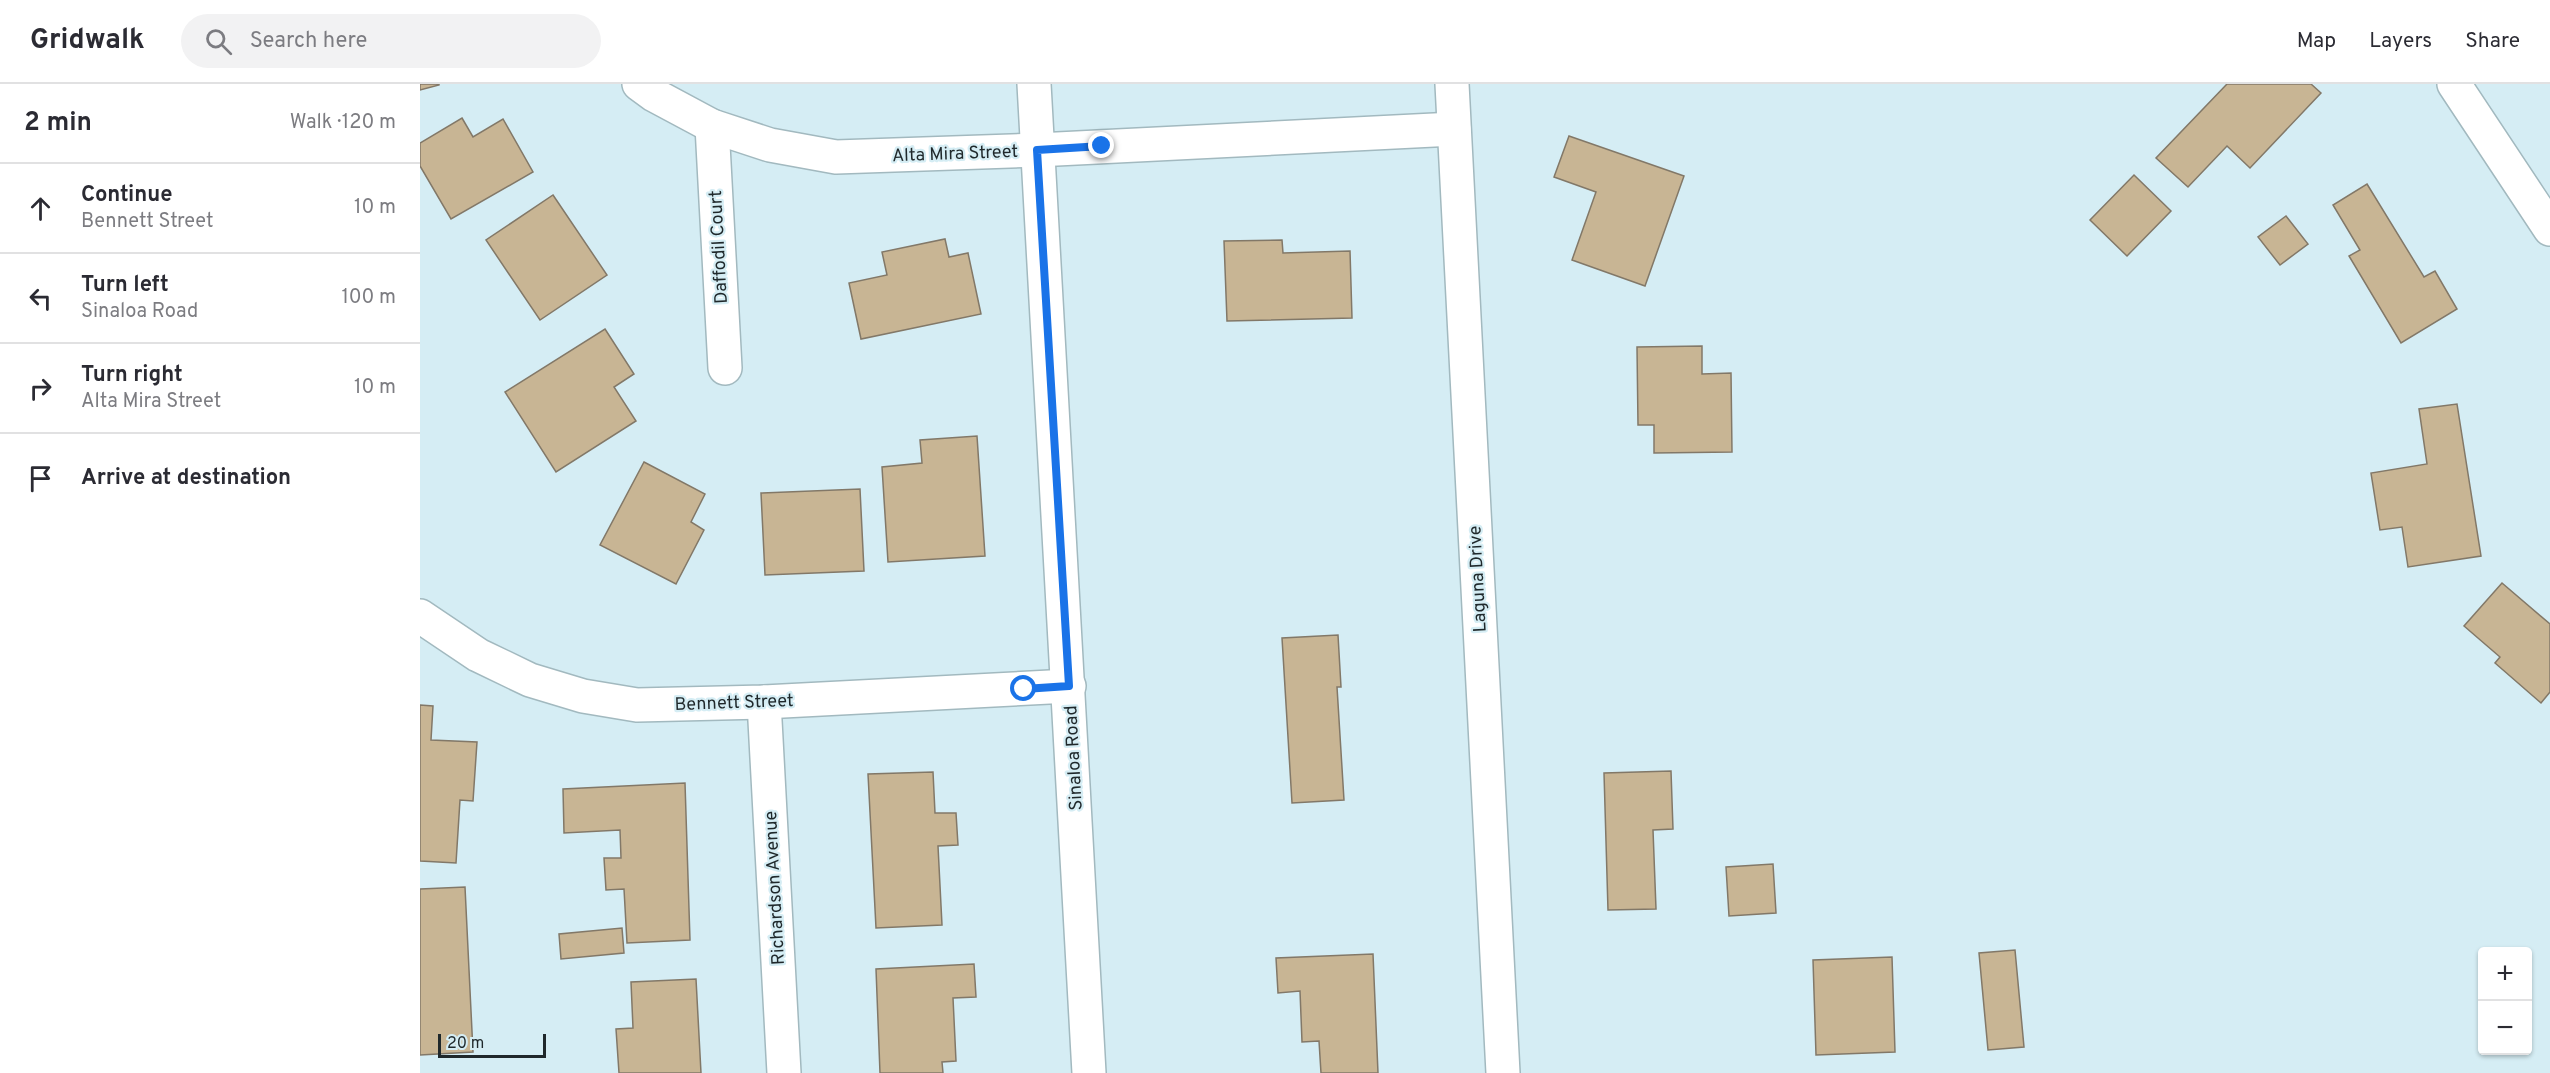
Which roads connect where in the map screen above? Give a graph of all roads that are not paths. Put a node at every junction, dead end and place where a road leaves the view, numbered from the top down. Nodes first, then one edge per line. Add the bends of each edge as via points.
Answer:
1 (639, 84) edge
2 (1034, 84) edge
3 (1452, 84) edge
4 (2454, 84) edge
5 (712, 126) junction
6 (1454, 129) junction
7 (1037, 150) junction
8 (2550, 229) edge
9 (725, 368) dead end
10 (420, 616) edge
11 (1069, 686) junction
12 (764, 702) junction
13 (784, 1073) edge
14 (1089, 1073) edge
15 (1503, 1073) edge

1 - 5 street, Alta Mira Street
2 - 7 street, Sinaloa Road
3 - 6 street, Laguna Drive
4 - 8 street
5 - 7 street, Alta Mira Street via 770,145 836,157
5 - 9 street, Daffodil Court
6 - 7 street, Alta Mira Street
6 - 15 street, Laguna Drive
7 - 11 street, Sinaloa Road
10 - 12 street, Bennett Street via 478,656 530,680 583,696 638,705
11 - 12 street, Bennett Street
11 - 14 street, Sinaloa Road
12 - 13 street, Richardson Avenue

